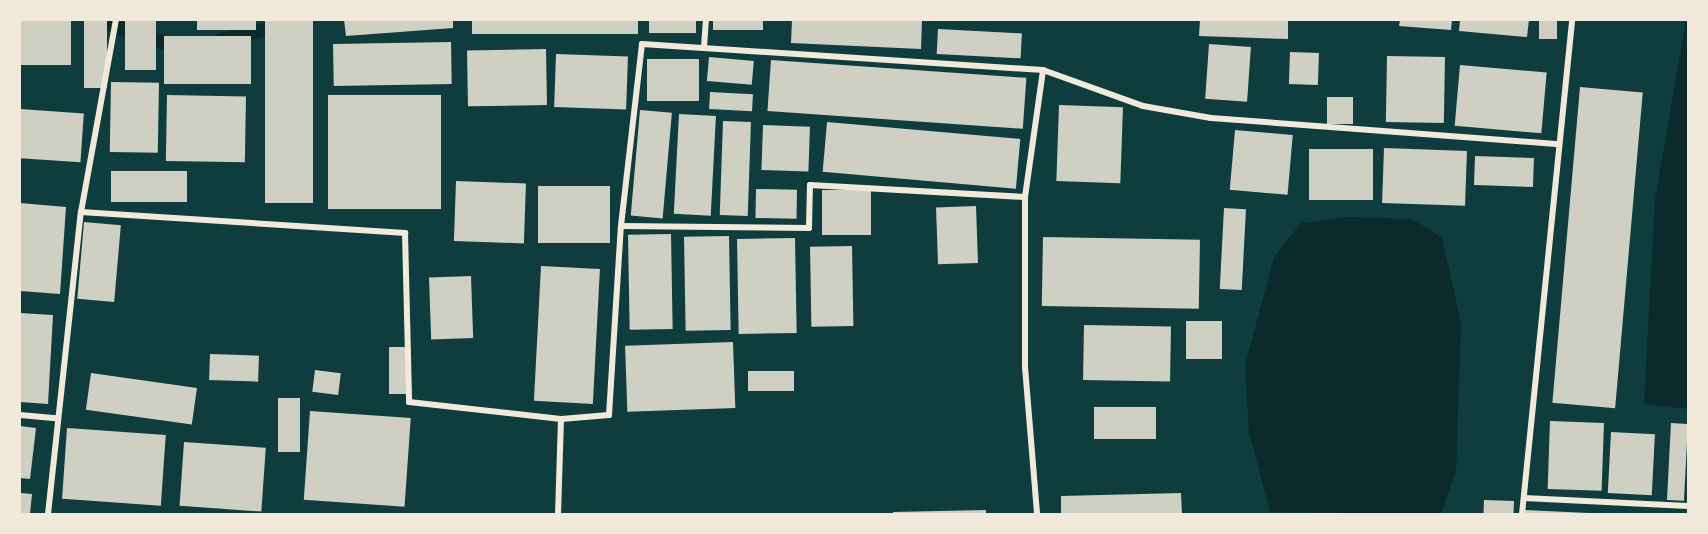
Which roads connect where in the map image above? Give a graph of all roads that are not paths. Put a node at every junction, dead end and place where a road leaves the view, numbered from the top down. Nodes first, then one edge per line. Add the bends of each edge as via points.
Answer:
1 (116, 20) edge
2 (706, 20) edge
3 (1572, 20) edge
4 (705, 47) junction
5 (1043, 70) junction
6 (1559, 144) junction
7 (1025, 196) junction
8 (81, 212) junction
9 (621, 226) junction
10 (20, 415) edge
11 (56, 418) junction
12 (561, 419) junction
13 (1524, 498) junction
14 (1689, 506) edge
15 (48, 514) edge
16 (558, 514) edge
17 (1037, 514) edge
18 (1522, 514) edge

1 - 8 street
2 - 4 street
3 - 6 street
4 - 5 street
4 - 9 street via 642,44
5 - 6 street via 1143,106 1211,118
5 - 7 street
6 - 13 street
7 - 9 street via 810,185 809,228
7 - 17 street via 1025,367
8 - 11 street
8 - 12 street via 405,233 409,402
9 - 12 street via 609,415
10 - 11 street
11 - 15 street
12 - 16 street
13 - 14 street
13 - 18 street

